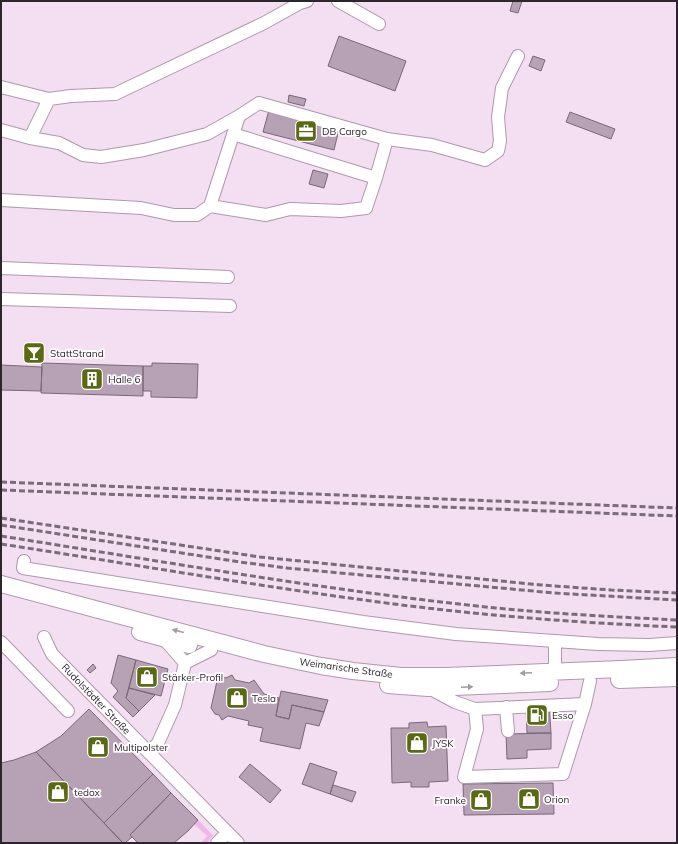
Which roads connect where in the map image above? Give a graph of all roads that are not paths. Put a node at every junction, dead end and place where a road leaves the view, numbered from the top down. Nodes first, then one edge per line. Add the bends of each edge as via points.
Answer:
1 (307, 1) edge
2 (338, 1) edge
3 (379, 24) dead end
4 (518, 56) dead end
5 (1, 87) edge
6 (49, 98) junction
7 (239, 116) junction
8 (1, 130) edge
9 (233, 134) junction
10 (30, 138) junction
11 (387, 139) junction
12 (376, 178) junction
13 (1, 200) edge
14 (210, 206) junction
15 (1, 268) edge
16 (228, 277) dead end
17 (1, 299) edge
18 (230, 306) dead end
19 (24, 561) dead end
20 (1, 584) edge
21 (1, 595) edge
22 (44, 637) dead end
23 (164, 639) junction
24 (1, 642) edge
25 (555, 642) junction
26 (677, 643) edge
27 (211, 650) junction
28 (185, 663) junction
29 (677, 666) edge
30 (555, 672) junction
31 (677, 678) edge
32 (590, 681) junction
33 (428, 688) junction
34 (585, 704) junction
35 (506, 707) junction
36 (475, 709) junction
37 (68, 711) dead end
38 (508, 731) dead end
39 (149, 753) junction
40 (227, 833) junction
41 (217, 843) edge
42 (238, 843) edge

1 - 6 street via 115,94
2 - 3 street
4 - 11 street via 502,88 498,117 498,151 486,160 432,145
5 - 6 street
6 - 10 street
7 - 9 street
7 - 10 street via 207,134 144,150 102,157 83,155 59,143
7 - 11 street via 259,103
8 - 10 street
9 - 12 street
9 - 14 street
11 - 12 street
12 - 14 street via 366,208 341,211 290,209 266,215
13 - 14 street via 141,208 174,215 197,215
15 - 16 street
17 - 18 street
19 - 25 street via 24,568 363,622 456,634
30 -> 20 main road, Weimarische Straße via 401,676 321,666 264,654
21 - 23 main road, Weimarische Straße
22 - 39 street, Rudolstädter Straße via 52,654
23 - 27 main road, Weimarische Straße
23 - 28 street
24 - 37 street
25 - 26 street via 648,645
25 - 30 street
27 - 28 street
27 - 33 main road, Weimarische Straße via 323,677
28 - 39 street via 175,705 158,743
29 - 30 main road, Weimarische Straße
31 - 32 main road, Weimarische Straße
33 -> 32 main road, Weimarische Straße
32 - 34 street
33 - 36 street
34 - 35 street
34 - 36 street via 562,774 464,778 477,729
35 - 36 street
35 - 38 street
39 - 40 street, Rudolstädter Straße
40 - 41 street
40 - 42 street, Rudolstädter Straße

